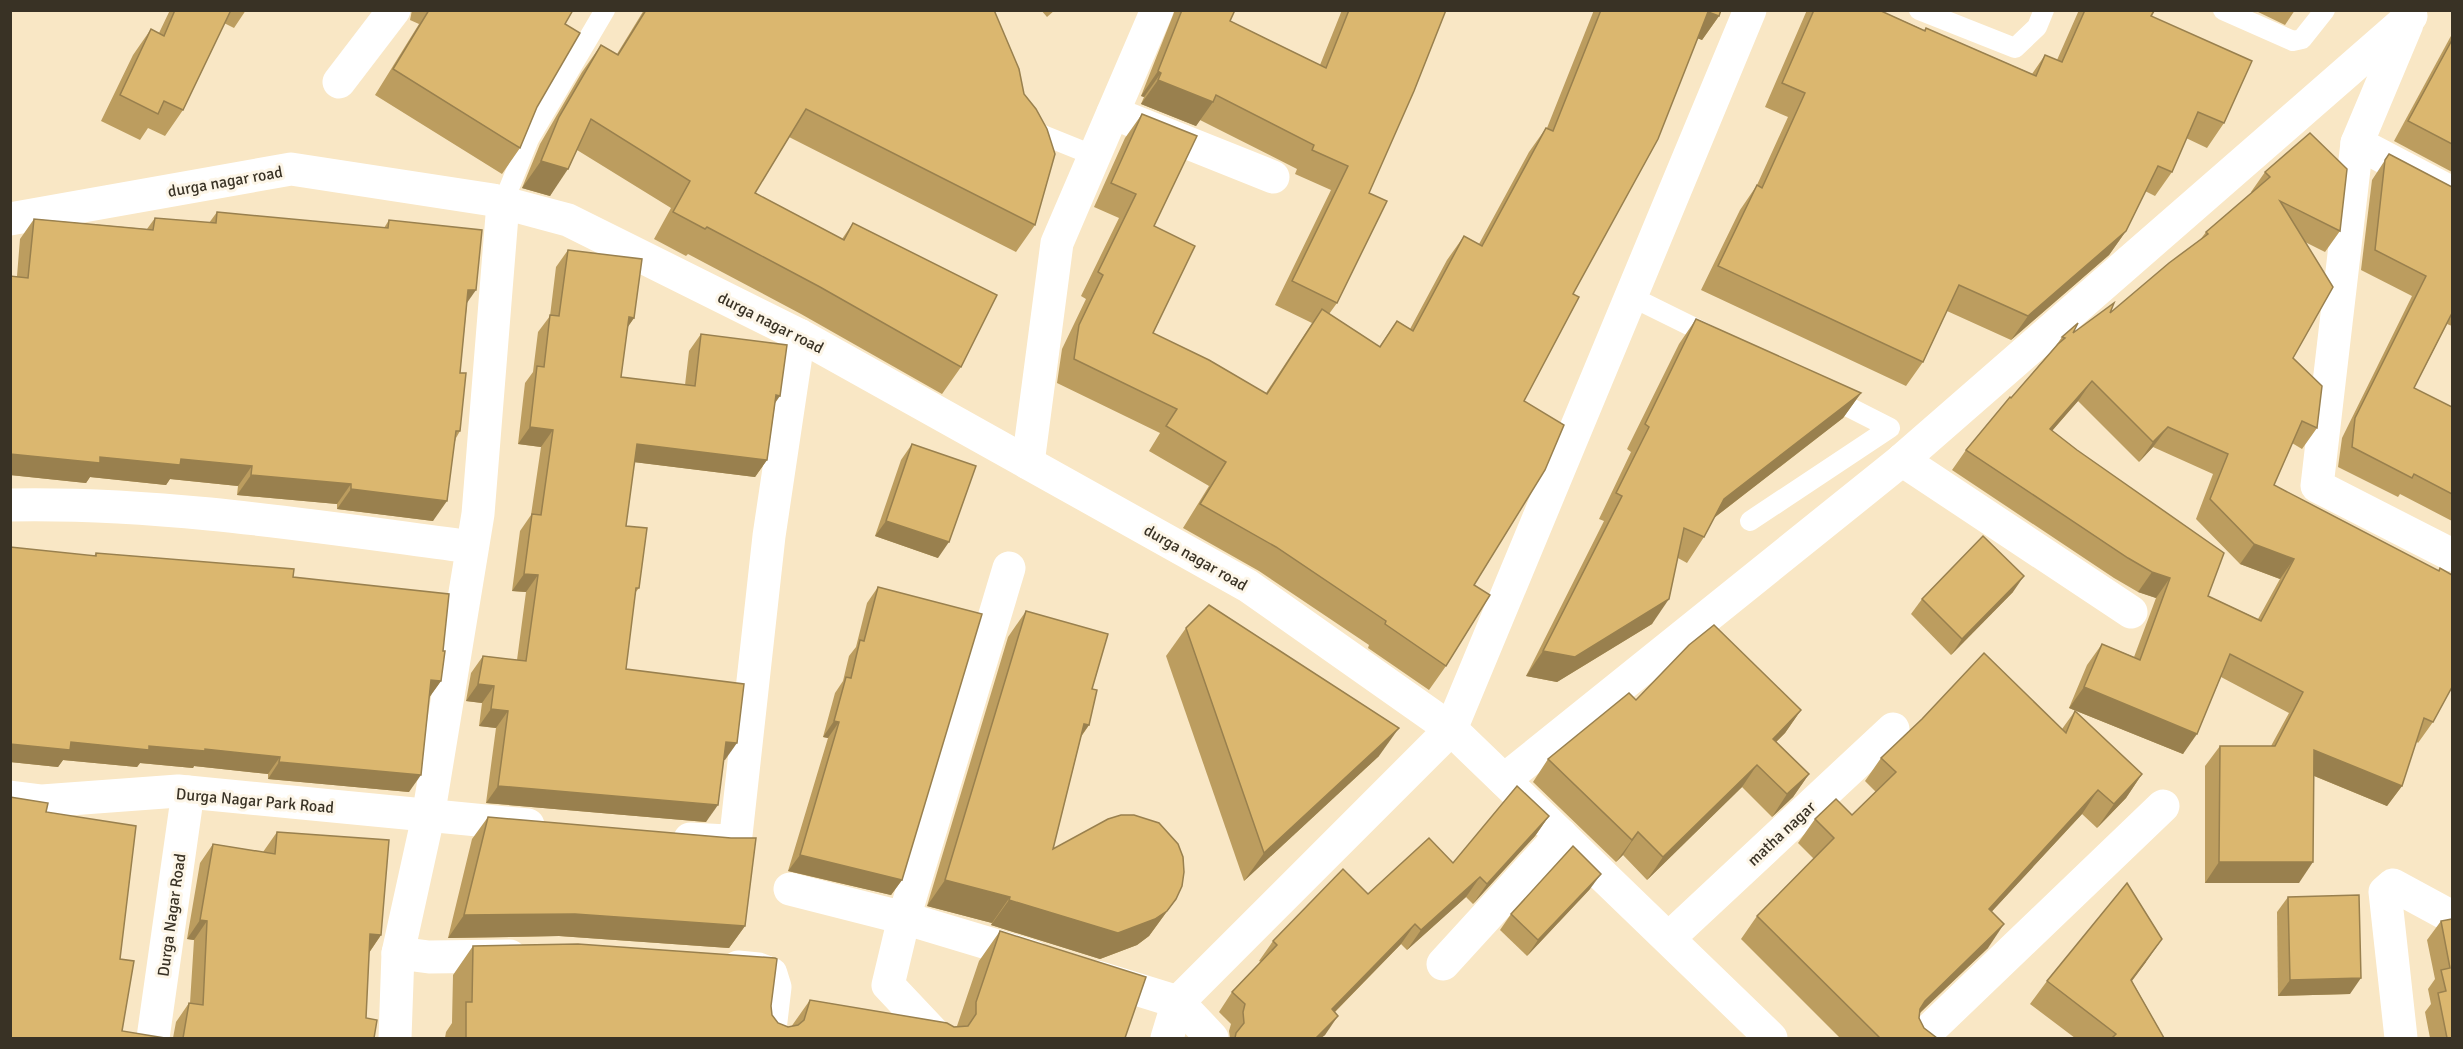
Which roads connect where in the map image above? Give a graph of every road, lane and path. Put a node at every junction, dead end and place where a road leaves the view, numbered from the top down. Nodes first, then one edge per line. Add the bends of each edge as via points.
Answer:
1 (394, 10) edge
2 (605, 10) edge
3 (1157, 10) edge
4 (1750, 10) edge
5 (1919, 10) edge
6 (2044, 10) edge
7 (2223, 10) edge
8 (2325, 10) edge
9 (2411, 13) edge
10 (339, 82) dead end
11 (1013, 111) edge
12 (1113, 113) junction
13 (2357, 143) junction
14 (1095, 156) junction
15 (1273, 177) dead end
16 (2452, 193) edge
17 (503, 203) junction
18 (10, 219) edge
19 (1632, 297) junction
20 (799, 335) junction
21 (1732, 347) edge
22 (1806, 385) edge
23 (1902, 460) junction
24 (1028, 463) junction
25 (10, 505) edge
26 (1750, 521) dead end
27 (472, 547) junction
28 (2452, 555) edge
29 (1009, 568) dead end
30 (2131, 612) dead end
31 (1451, 729) junction
32 (1893, 729) dead end
33 (1504, 780) junction
34 (188, 792) junction
35 (10, 797) edge
36 (2163, 806) dead end
37 (428, 817) junction
38 (552, 827) edge
39 (1561, 835) junction
40 (658, 836) edge
41 (790, 889) dead end
42 (2452, 917) edge
43 (904, 918) junction
44 (1669, 938) junction
45 (398, 953) junction
46 (534, 956) edge
47 (1443, 964) dead end
48 (711, 966) edge
49 (1178, 1002) junction
50 (153, 1038) edge
51 (395, 1038) edge
52 (769, 1038) edge
53 (938, 1038) edge
54 (1167, 1038) edge
55 (1212, 1038) edge
56 (1771, 1038) edge
57 (1921, 1038) edge
58 (2401, 1038) edge

1 - 10 street
2 - 17 lane via 530,137
3 - 12 street
4 - 19 street
5 - 6 lane via 2015,48 2037,27
7 - 8 lane via 2293,41 2302,39
9 - 13 street
9 - 23 street
11 - 14 lane via 1028,129
12 - 14 street
12 - 15 street
13 - 16 street
13 - 28 street via 2316,486
14 - 24 street via 1058,243
17 - 18 street, durga nagar road via 291,169
17 - 20 street, durga nagar road via 568,220
17 - 27 street via 478,514
19 - 21 lane
19 - 31 street
20 - 24 street, durga nagar road
20 - 40 street via 769,536 736,835 728,841
22 - 26 lane via 1890,428
23 - 30 street
23 - 33 street
24 - 31 street, durga nagar road via 1248,586
25 - 27 street via 57,504 248,518
27 - 37 street
29 - 43 street
31 - 33 street, durga nagar road
31 - 49 street
32 - 44 street, matha nagar
33 - 39 street, durga nagar road
34 - 35 street, Durga Nagar Park Road via 42,801
34 - 37 street, Durga Nagar Park Road
34 - 50 street, Durga Nagar Road
36 - 57 street
37 - 38 street, Durga Nagar Park Road
37 - 45 street
39 - 44 street, durga nagar road
39 - 47 street
41 - 43 street
42 - 58 street via 2393,885 2385,892
43 - 49 street
43 - 53 street via 888,985
44 - 56 street, durga nagar road
45 - 46 street via 429,957
45 - 51 street
48 - 52 street via 758,969 771,974 775,987
49 - 54 street
49 - 55 street

